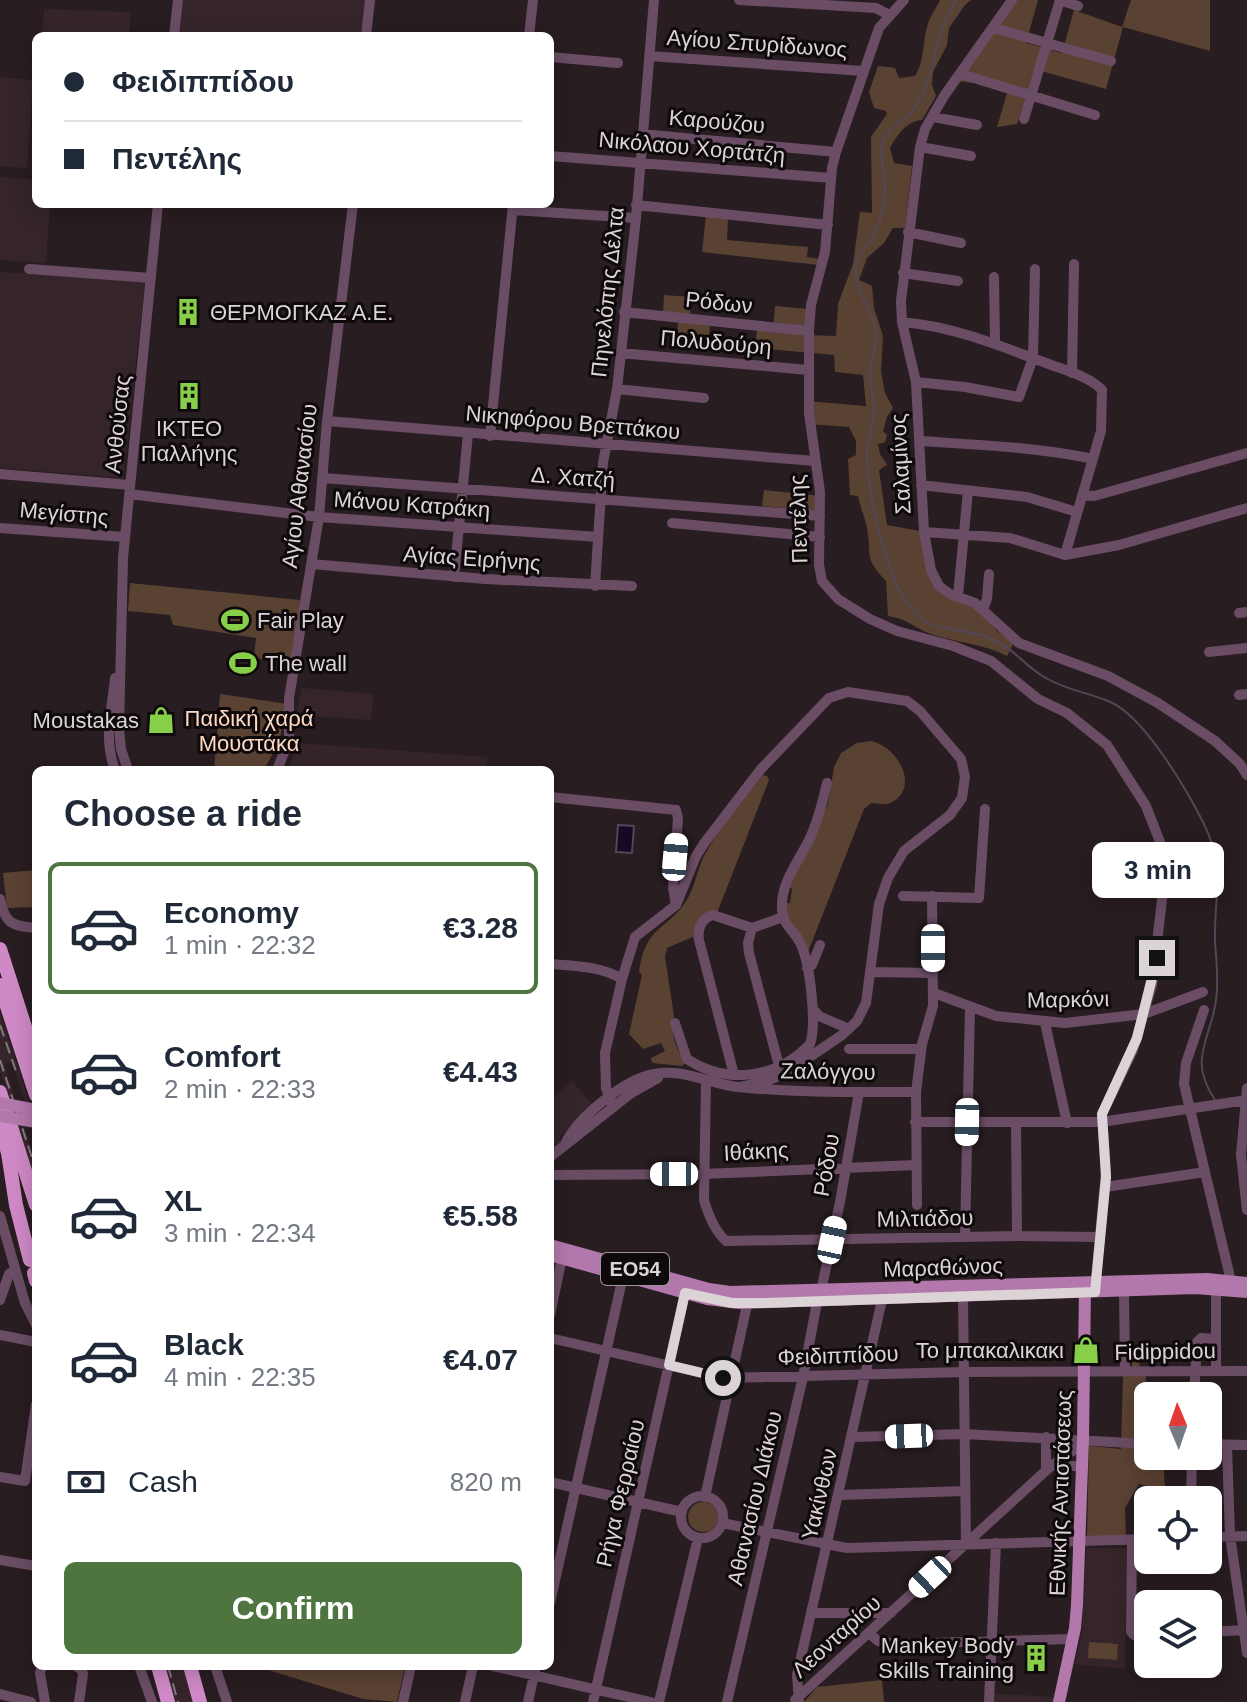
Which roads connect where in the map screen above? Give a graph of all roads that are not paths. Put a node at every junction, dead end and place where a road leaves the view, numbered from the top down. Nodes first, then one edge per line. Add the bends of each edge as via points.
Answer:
1 (178, 0) edge
2 (370, 0) edge
3 (533, 0) edge
4 (654, 0) edge
5 (739, 0) edge
6 (904, 0) edge
7 (1012, 0) edge
8 (1059, 0) edge
9 (1078, 6) dead end
10 (889, 15) junction
11 (994, 28) junction
12 (174, 32) edge
13 (366, 32) edge
14 (529, 32) edge
15 (1048, 44) junction
16 (649, 56) junction
17 (554, 57) edge
18 (1111, 61) dead end
19 (618, 63) dead end
20 (863, 71) junction
21 (961, 74) junction
22 (973, 78) junction
23 (951, 87) junction
24 (1030, 95) junction
25 (1095, 115) dead end
26 (933, 117) junction
27 (1024, 119) dead end
28 (977, 125) dead end
29 (641, 134) junction
30 (920, 147) junction
31 (836, 152) junction
32 (554, 156) edge
33 (971, 156) dead end
34 (639, 162) junction
35 (831, 178) junction
36 (636, 205) junction
37 (158, 208) edge
38 (353, 208) edge
39 (513, 208) edge
40 (524, 208) edge
41 (636, 218) junction
42 (828, 225) junction
43 (908, 232) junction
44 (961, 243) dead end
45 (1074, 264) dead end
46 (29, 269) dead end
47 (1035, 269) dead end
48 (903, 273) junction
49 (994, 277) dead end
50 (151, 278) junction
51 (958, 281) dead end
52 (624, 312) junction
53 (902, 322) junction
54 (809, 331) junction
55 (995, 342) junction
56 (620, 353) junction
57 (1033, 358) junction
58 (808, 370) junction
59 (1072, 373) junction
60 (916, 382) junction
61 (617, 389) junction
62 (704, 398) dead end
63 (327, 421) junction
64 (468, 434) junction
65 (490, 436) junction
66 (920, 441) junction
67 (606, 445) junction
68 (1247, 453) edge
69 (1093, 459) junction
70 (815, 461) junction
71 (0, 474) edge
72 (322, 478) junction
73 (921, 485) junction
74 (130, 489) junction
75 (462, 489) junction
76 (968, 491) junction
77 (1082, 495) junction
78 (600, 499) junction
79 (1247, 508) edge
80 (741, 509) junction
81 (1077, 512) junction
82 (820, 516) junction
83 (319, 517) junction
84 (672, 523) dead end
85 (459, 526) junction
86 (0, 528) edge
87 (739, 528) junction
88 (924, 532) junction
89 (964, 534) junction
90 (125, 537) junction
91 (598, 537) junction
92 (820, 537) junction
93 (1065, 555) junction
94 (311, 564) junction
95 (989, 574) dead end
96 (454, 577) junction
97 (595, 586) junction
98 (632, 586) dead end
99 (958, 596) junction
100 (983, 609) junction
101 (120, 648) junction
102 (1247, 648) edge
103 (1209, 652) dead end
104 (114, 766) edge
105 (127, 766) edge
106 (279, 766) edge
107 (1247, 775) edge
108 (827, 783) dead end
109 (554, 797) edge
110 (985, 809) dead end
111 (903, 896) dead end
112 (932, 896) junction
113 (0, 899) edge
114 (676, 905) junction
115 (783, 917) junction
116 (32, 927) edge
117 (752, 928) junction
118 (820, 945) dead end
119 (0, 949) edge
120 (554, 964) edge
121 (6, 968) junction
122 (807, 968) junction
123 (871, 972) junction
124 (933, 973) junction
125 (622, 979) junction
126 (0, 985) edge
127 (1203, 992) dead end
128 (934, 993) junction
129 (970, 1007) junction
130 (813, 1008) junction
131 (1204, 1010) dead end
132 (1144, 1014) junction
133 (814, 1021) junction
134 (675, 1023) dead end
135 (1045, 1023) junction
136 (846, 1032) junction
137 (32, 1033) edge
138 (32, 1049) edge
139 (849, 1049) dead end
140 (921, 1049) junction
141 (779, 1066) junction
142 (606, 1071) junction
143 (684, 1074) junction
144 (734, 1075) junction
145 (706, 1080) junction
146 (632, 1082) junction
147 (32, 1083) edge
148 (740, 1087) junction
149 (0, 1092) edge
150 (859, 1092) junction
151 (916, 1092) junction
152 (1247, 1096) edge
153 (613, 1101) junction
154 (0, 1103) edge
155 (32, 1109) edge
156 (1190, 1109) junction
157 (0, 1116) edge
158 (32, 1121) edge
159 (915, 1122) junction
160 (967, 1122) junction
161 (1101, 1122) junction
162 (1016, 1123) junction
163 (1067, 1123) junction
164 (0, 1125) edge
165 (554, 1154) edge
166 (916, 1165) junction
167 (846, 1166) junction
168 (1205, 1172) junction
169 (704, 1174) junction
170 (554, 1175) edge
171 (1105, 1187) junction
172 (32, 1192) edge
173 (1246, 1204) edge
174 (917, 1205) dead end
175 (0, 1216) edge
176 (1017, 1236) junction
177 (965, 1237) junction
178 (1099, 1237) junction
179 (832, 1240) junction
180 (554, 1246) edge
181 (556, 1256) edge
182 (32, 1267) edge
183 (15, 1270) junction
184 (623, 1276) junction
185 (1231, 1281) junction
186 (1247, 1283) edge
187 (1090, 1287) junction
188 (1216, 1288) junction
189 (1124, 1291) junction
190 (1247, 1292) edge
191 (685, 1293) junction
192 (819, 1296) junction
193 (963, 1297) junction
194 (749, 1298) junction
195 (0, 1300) edge
196 (882, 1300) junction
197 (32, 1317) edge
198 (0, 1335) edge
199 (554, 1339) edge
200 (1215, 1339) junction
201 (32, 1341) edge
202 (606, 1351) junction
203 (669, 1365) junction
204 (1216, 1370) junction
205 (1125, 1371) junction
206 (1197, 1371) junction
207 (1247, 1371) edge
208 (965, 1372) junction
209 (1084, 1372) junction
210 (867, 1374) junction
211 (803, 1377) junction
212 (732, 1378) junction
213 (1196, 1382) edge
214 (32, 1432) edge
215 (965, 1434) junction
216 (853, 1437) junction
217 (1046, 1437) junction
218 (1083, 1439) junction
219 (1134, 1443) edge
220 (1222, 1445) edge
221 (1227, 1445) junction
222 (1247, 1445) edge
223 (1082, 1466) junction
224 (1048, 1468) junction
225 (0, 1477) edge
226 (554, 1483) edge
227 (576, 1488) junction
228 (965, 1491) junction
229 (839, 1495) junction
230 (705, 1497) junction
231 (638, 1502) junction
232 (682, 1512) junction
233 (722, 1523) junction
234 (766, 1532) junction
235 (1222, 1536) edge
236 (1230, 1536) junction
237 (1247, 1536) edge
238 (698, 1538) junction
239 (1132, 1540) joint
240 (1079, 1542) junction
241 (996, 1543) junction
242 (828, 1546) junction
243 (959, 1546) junction
244 (0, 1560) edge
245 (32, 1565) edge
246 (554, 1585) edge
247 (811, 1613) junction
248 (891, 1613) junction
249 (869, 1633) junction
250 (1222, 1634) edge
251 (1134, 1635) edge
252 (1245, 1637) edge
253 (1072, 1639) junction
254 (991, 1641) junction
255 (1247, 1653) edge
256 (41, 1670) edge
257 (82, 1670) edge
258 (140, 1670) edge
259 (159, 1670) edge
260 (191, 1670) edge
261 (216, 1670) edge
262 (410, 1670) edge
263 (472, 1670) edge
264 (798, 1670) junction
265 (535, 1671) edge
266 (813, 1684) junction
267 (596, 1689) junction
268 (0, 1694) edge
269 (797, 1700) edge
270 (31, 1702) edge
271 (45, 1702) edge
272 (79, 1702) edge
273 (152, 1702) edge
274 (168, 1702) edge
275 (200, 1702) edge
276 (227, 1702) edge
277 (403, 1702) edge
278 (465, 1702) edge
279 (528, 1702) edge
280 (593, 1702) edge
281 (651, 1702) edge
282 (659, 1702) edge
283 (727, 1702) edge
284 (989, 1702) edge
285 (1059, 1702) edge

1 - 12 street
2 - 13 street
3 - 14 street
4 - 16 street, Πηνελόπης Δέλτα
5 - 10 street via 876,8
6 - 10 street, Πεντέλης
7 - 11 street, Σαλαμίνος
8 - 9 street
8 - 15 street
10 - 20 street, Πεντέλης
11 - 15 street
11 - 21 street, Σαλαμίνος
15 - 18 street
15 - 24 street
16 - 20 street, Αγίου Σπυρίδωνος
16 - 29 street, Πηνελόπης Δέλτα
17 - 19 street
20 - 31 street, Πεντέλης
21 - 22 street
21 - 23 street, Σαλαμίνος
22 - 23 street via 967,87
22 - 24 street
23 - 26 street, Σαλαμίνος
24 - 25 street
24 - 27 street
26 - 28 street
26 - 30 street, Σαλαμίνος
29 - 31 street, Καρούζου
29 - 34 street, Πηνελόπης Δέλτα
30 - 33 street
30 - 43 street, Σαλαμίνος
31 - 35 street, Πεντέλης
32 - 34 street, Νικόλαου Χορτάτζη
34 - 35 street, Νικόλαου Χορτάτζη
34 - 36 street, Πηνελόπης Δέλτα
35 - 42 street, Πεντέλης
36 - 41 street, Πηνελόπης Δέλτα
36 - 42 street
37 - 50 street, Ανθούσας
38 - 63 street, Αγίου Αθανασίου
39 - 65 street
40 - 41 street
41 - 52 street, Πηνελόπης Δέλτα
42 - 54 street, Πεντέλης
43 - 44 street
43 - 48 street, Σαλαμίνος
45 - 59 street
46 - 50 street
47 - 57 street
48 - 51 street
48 - 53 street, Σαλαμίνος
49 - 55 street
50 - 74 street, Ανθούσας
52 - 54 street, Ρόδων
52 - 56 street, Πηνελόπης Δέλτα
53 - 55 street
53 - 60 street, Σαλαμίνος
54 - 58 street, Πεντέλης
55 - 57 street
56 - 58 street, Πολυδούρη
56 - 61 street, Πηνελόπης Δέλτα
57 - 59 street
57 - 60 street via 1019,397
58 - 70 street, Πεντέλης
59 - 69 street via 1102,390 1102,422
60 - 66 street, Σαλαμίνος
61 - 62 street
61 - 67 street, Πηνελόπης Δέλτα
63 - 64 street, Νικηφόρου Βρεττάκου
63 - 72 street, Αγίου Αθανασίου
64 - 65 street, Νικηφόρου Βρεττάκου
64 - 75 street
65 - 67 street, Νικηφόρου Βρεττάκου
66 - 69 street
66 - 73 street, Σαλαμίνος
67 - 70 street, Νικηφόρου Βρεττάκου
67 - 78 street, Πηνελόπης Δέλτα
68 - 77 street
69 - 77 street
70 - 82 street, Πεντέλης
71 - 74 street, Μάνου Κατράκη
72 - 75 street, Δ. Χατζή
72 - 83 street, Αγίου Αθανασίου
73 - 76 street
73 - 88 street, Σαλαμίνος
74 - 83 street, Μάνου Κατράκη
74 - 90 street, Ανθούσας
75 - 78 street, Δ. Χατζή
75 - 85 street
76 - 81 street via 1027,497
76 - 89 street
77 - 81 street
78 - 80 street, Δ. Χατζή
78 - 91 street, Πηνελόπης Δέλτα
79 - 93 street
80 - 82 street, Δ. Χατζή
80 - 87 street
81 - 93 street
82 - 92 street, Πεντέλης
83 - 85 street, Μάνου Κατράκη
83 - 94 street, Αγίου Αθανασίου
84 - 87 street
85 - 91 street, Μάνου Κατράκη
85 - 96 street
86 - 90 street, Μεγίστης
87 - 92 street
88 - 89 street
88 - 99 street, Σαλαμίνος via 935,580
89 - 93 street via 1010,538
89 - 99 street
90 - 101 street, Ανθούσας
91 - 97 street, Πηνελόπης Δέλτα
92 - 132 street, Πεντέλης via 820,575 838,599 897,631 991,661 1091,732 1121,764 1155,824 1162,861 1157,958
94 - 96 street, Αγίας Ειρήνης
94 - 106 street, Αγίου Αθανασίου via 289,698 289,740
95 - 100 street
96 - 97 street, Αγίας Ειρήνης
97 - 98 street, Αγίας Ειρήνης
99 - 100 street, Σαλαμίνος
100 - 107 street, Σαλαμίνος via 1019,643 1108,676 1158,703 1215,741
101 - 104 street, Ανθούσας via 108,728
101 - 105 street, Ανθούσας via 119,729
102 - 103 street
108 - 115 street via 816,823 783,890
109 - 114 street via 676,810
110 - 112 street via 979,898
111 - 112 street
112 - 124 street
113 - 116 street via 7,920
114 - 123 street via 705,842 761,769 824,703 847,692 899,698 920,711 953,748 965,783 956,808 904,851 890,873 879,904
114 - 125 street via 635,937
115 - 117 street
115 - 122 street via 802,945
117 - 141 street via 749,953
117 - 144 street via 713,915 704,919 698,933
118 - 122 street
119 - 121 highway
120 - 125 street via 594,968
121 - 137 highway
121 - 138 highway
122 - 130 street
123 - 124 street
123 - 136 street via 864,1010
124 - 128 street
125 - 142 street
126 - 147 highway
127 - 132 street, Μαρκόνι
128 - 129 street, Μαρκόνι
128 - 140 street
129 - 135 street, Μαρκόνι
129 - 160 street
130 - 133 street
130 - 136 street
131 - 156 street via 1185,1067
132 - 135 street, Μαρκόνι
132 - 161 street, Πεντέλης
133 - 136 street
133 - 141 street via 810,1044
134 - 144 street via 687,1059
135 - 163 street
136 - 148 street via 778,1077
139 - 140 street
140 - 151 street
141 - 144 street
142 - 146 street
142 - 153 street
143 - 145 street, Ζαλόγγου
143 - 146 street via 653,1074
143 - 153 street via 652,1080
145 - 148 street, Ζαλόγγου
145 - 169 street, Μιλτιάδου
146 - 153 street
148 - 150 street, Ζαλόγγου
149 - 172 highway
150 - 151 street, Ζαλόγγου
150 - 167 street, Ρόδου
151 - 159 street
152 - 156 street
152 - 173 street via 1241,1155
153 - 165 street via 575,1128
154 - 155 main road, bridge
156 - 161 street
156 - 168 street
157 - 158 main road, bridge
159 - 160 street
159 - 166 street
160 - 162 street
160 - 177 street
161 - 163 street
161 - 171 street
162 - 163 street
162 - 176 street
164 - 182 highway
166 - 167 street, Ιθάκης
166 - 174 street
167 - 169 street, Ιθάκης
167 - 179 street, Ρόδου
168 - 171 street
168 - 185 street
169 - 170 street, Ιθάκης
169 - 179 street, Μιλτιάδου via 706,1209 726,1241
171 - 178 street
175 - 183 street
176 - 177 street, Μιλτιάδου
176 - 178 street, Μιλτιάδου
177 - 179 street, Μιλτιάδου
178 - 187 street
179 - 192 street, Ρόδου
180 - 194 main road, Μαραθώνος / ΕΟ54
181 - 184 main road, Μαραθώνος / ΕΟ54
183 - 195 street
183 - 197 street
184 - 191 main road, Μαραθώνος / ΕΟ54
184 - 202 street
185 - 186 main road, Μαραθώνος / ΕΟ54
185 - 187 main road, Μαραθώνος / ΕΟ54
187 - 189 main road, Μαραθώνος / ΕΟ54
187 - 192 main road, Μαραθώνος / ΕΟ54
187 - 193 main road, Μαραθώνος / ΕΟ54
187 - 209 main road, Εθνικής Αντιστάσεως
188 - 189 main road, Μαραθώνος / ΕΟ54
188 - 190 main road, Μαραθώνος / ΕΟ54
188 - 200 street
189 - 205 street
191 - 194 main road, Μαραθώνος / ΕΟ54 via 720,1301
191 - 203 street, Ρήγα Φερραίου
192 - 194 main road, Μαραθώνος / ΕΟ54
192 - 196 main road, Μαραθώνος / ΕΟ54
192 - 211 street, Αθανασίου Διάκου
193 - 196 main road, Μαραθώνος / ΕΟ54
193 - 208 street
194 - 212 street
196 - 210 street, Υακίνθων
198 - 201 street
199 - 202 street, Φειδιππίδου
200 - 204 street
200 - 206 street via 1199,1339
202 - 203 street, Φειδιππίδου
202 - 227 street
203 - 212 street, Φειδιππίδου
203 - 231 street, Ρήγα Φερραίου
204 - 206 street, Fidippidou
204 - 207 street, Fidippidou
205 - 206 street, Fidippidou
205 - 209 street, Fidippidou
206 - 213 street
208 - 209 street, Φειδιππίδου
208 - 210 street, Φειδιππίδου
208 - 215 street
209 - 218 main road, Εθνικής Αντιστάσεως
210 - 211 street, Φειδιππίδου
210 - 216 street, Υακίνθων
211 - 212 street, Φειδιππίδου
211 - 234 street, Αθανασίου Διάκου
212 - 230 street
214 - 225 street via 25,1481
215 - 216 street
215 - 217 street
215 - 228 street
216 - 229 street, Υακίνθων
217 - 218 street
217 - 224 street
218 - 219 street
218 - 223 main road, Εθνικής Αντιστάσεως
218 - 224 street, Λεονταρίου
220 - 221 street
221 - 222 street
221 - 236 street
223 - 224 street
223 - 240 main road, Εθνικής Αντιστάσεως
224 - 243 street, Λεονταρίου
226 - 227 street
227 - 231 street
227 - 246 street
228 - 229 street
228 - 243 street
229 - 242 street, Υακίνθων
230 - 232 street via 688,1502
230 - 233 street via 721,1508
231 - 232 street
231 - 267 street, Ρήγα Φερραίου
232 - 238 street via 683,1526
233 - 234 street
233 - 238 street via 711,1536
234 - 242 street
234 - 283 street, Αθανασίου Διάκου
235 - 236 street
236 - 237 street
236 - 252 street
238 - 282 street
239 - 240 street
239 - 251 street
240 - 241 street
240 - 253 main road, Εθνικής Αντιστάσεως
241 - 243 street
241 - 254 street
242 - 243 street
242 - 247 street, Υακίνθων
243 - 248 street, Λεονταρίου
244 - 245 street
247 - 248 street
247 - 264 street, Υακίνθων
248 - 249 street, Λεονταρίου
249 - 254 street via 878,1641 896,1644
249 - 266 street, Λεονταρίου
250 - 252 street
252 - 255 street
253 - 254 street
253 - 285 main road, Εθνικής Αντιστάσεως
254 - 284 street
256 - 271 street
257 - 272 street
258 - 273 street
259 - 274 highway
260 - 275 highway
261 - 276 street
262 - 277 street
263 - 278 street
264 - 266 street
264 - 269 street, Υακίνθων
265 - 267 street
265 - 279 street
266 - 269 street, Λεονταρίου
267 - 280 street, Ρήγα Φερραίου
267 - 281 street
268 - 270 street

